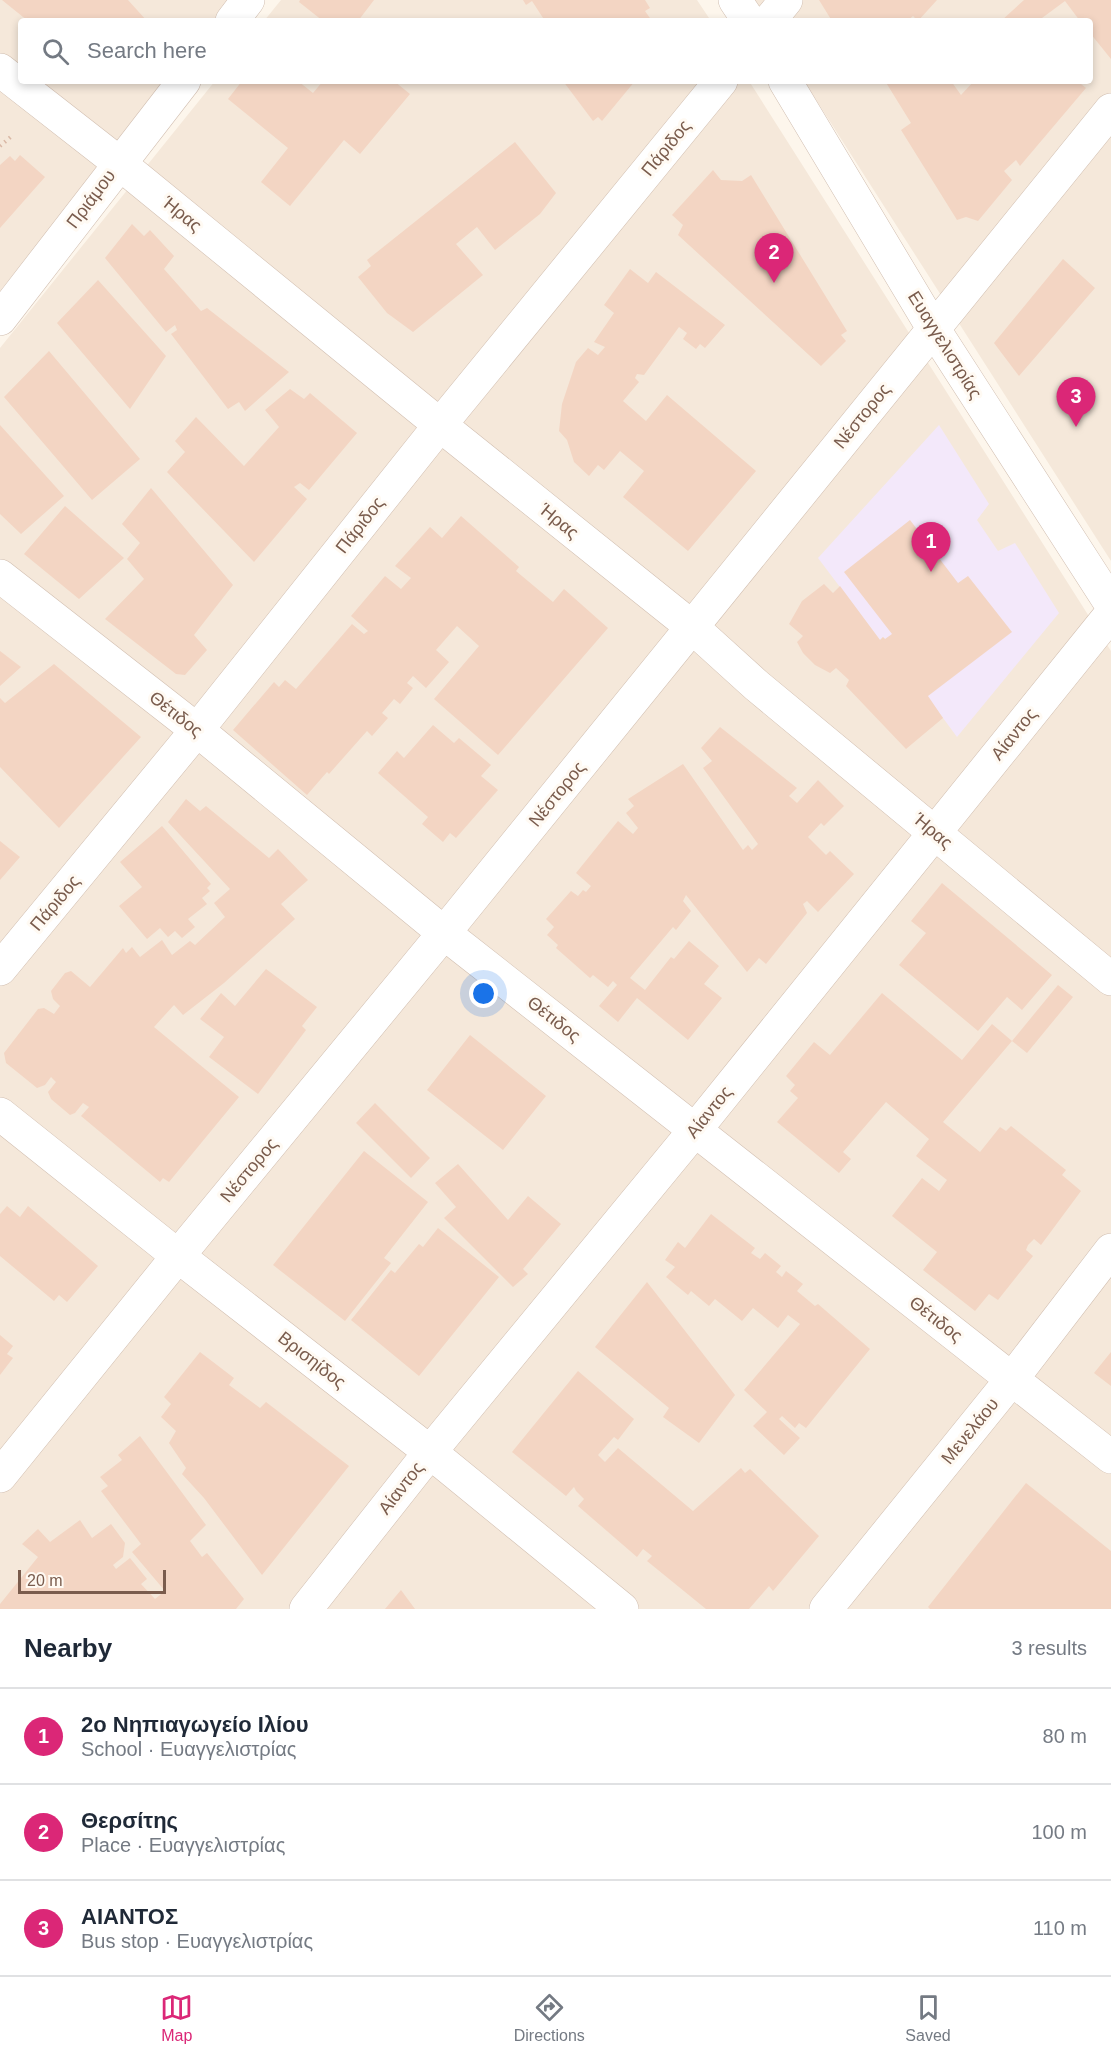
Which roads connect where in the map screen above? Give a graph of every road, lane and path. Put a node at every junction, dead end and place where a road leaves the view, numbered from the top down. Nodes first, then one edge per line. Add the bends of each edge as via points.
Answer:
1 (248, 0) edge
2 (735, 0) edge
3 (786, 0) edge
4 (234, 18) edge
5 (746, 18) edge
6 (771, 18) edge
7 (0, 70) edge
8 (182, 84) edge
9 (719, 84) edge
10 (787, 84) edge
11 (1111, 110) edge
12 (119, 163) junction
13 (0, 319) edge
14 (933, 328) junction
15 (440, 425) junction
16 (0, 576) edge
17 (1111, 604) edge
18 (1111, 614) edge
19 (692, 627) junction
20 (197, 730) junction
21 (935, 833) junction
22 (444, 933) junction
23 (0, 969) edge
24 (1111, 979) edge
25 (0, 1114) edge
26 (695, 1130) junction
27 (1111, 1250) edge
28 (178, 1256) junction
29 (1012, 1379) junction
30 (430, 1452) junction
31 (1111, 1457) edge
32 (0, 1476) edge
33 (306, 1609) edge
34 (622, 1609) edge
35 (826, 1609) edge

1 - 4 street
2 - 5 street
3 - 6 street
7 - 12 street, Ήρας
8 - 12 street, Πριάμου
9 - 15 street, Πάριδος
10 - 14 street, Ευαγγελιστρίας
11 - 14 street, Νέστορος
12 - 13 street, Πριάμου
12 - 15 street, Ήρας
14 - 17 street, Ευαγγελιστρίας
14 - 19 street, Νέστορος
15 - 19 street, Ήρας
15 - 20 street, Πάριδος
16 - 20 street, Θέτιδος
18 - 21 street, Αίαντος
19 - 21 street, Ήρας
19 - 22 street, Νέστορος
20 - 22 street, Θέτιδος
20 - 23 street, Πάριδος
21 - 24 street, Ήρας
21 - 26 street, Αίαντος
22 - 26 street, Θέτιδος
22 - 28 street, Νέστορος
25 - 28 street, Βρισηίδος
26 - 29 street, Θέτιδος
26 - 30 street, Αίαντος
27 - 29 street, Μενελάου
28 - 30 street, Βρισηίδος
28 - 32 street, Νέστορος
29 - 31 street, Θέτιδος
29 - 35 street, Μενελάου
30 - 33 street, Αίαντος
30 - 34 street, Βρισηίδος

